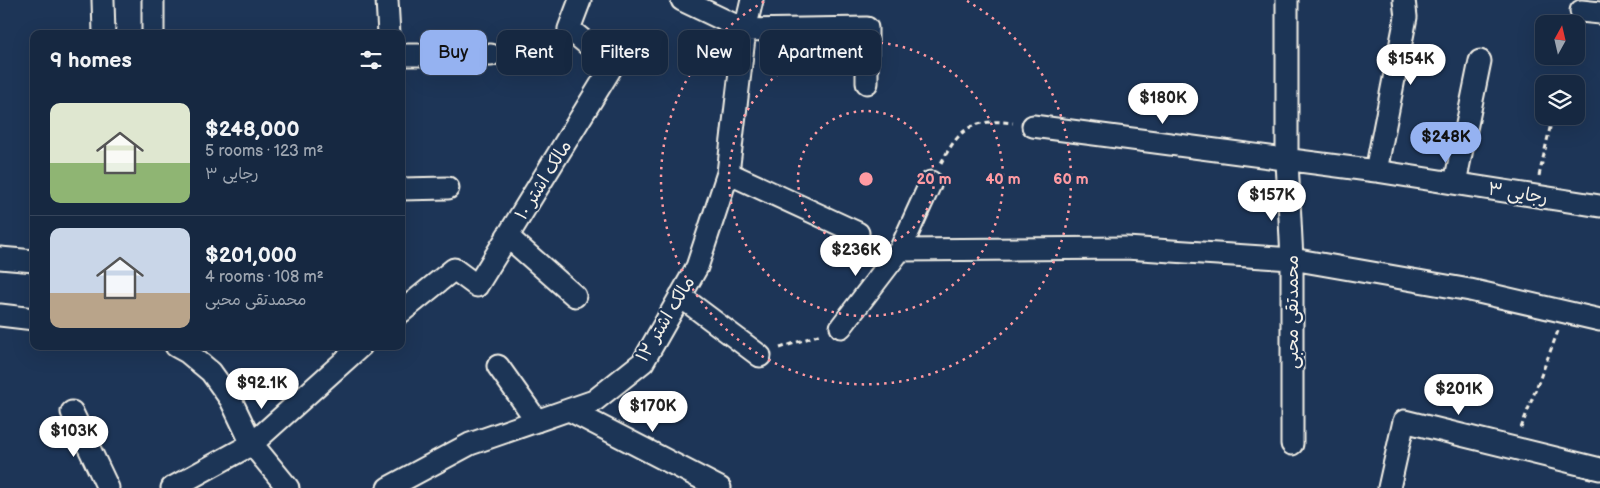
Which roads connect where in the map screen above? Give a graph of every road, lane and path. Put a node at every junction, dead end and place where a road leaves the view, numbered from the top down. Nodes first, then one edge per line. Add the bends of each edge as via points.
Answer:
1 (103, 0) edge
2 (153, 0) edge
3 (387, 0) edge
4 (580, 0) edge
5 (682, 0) edge
6 (752, 0) edge
7 (1287, 0) edge
8 (1404, 0) edge
9 (104, 30) edge
10 (153, 30) edge
11 (388, 30) edge
12 (745, 30) junction
13 (405, 55) edge
14 (491, 55) dead end
15 (1480, 61) dead end
16 (740, 75) edge
17 (867, 83) dead end
18 (1551, 125) edge
19 (1033, 126) joint
20 (1287, 160) junction
21 (1376, 172) junction
22 (728, 173) junction
23 (931, 182) joint
24 (1455, 183) junction
25 (448, 188) dead end
26 (405, 189) edge
27 (1535, 196) junction
28 (1600, 206) edge
29 (858, 233) dead end
30 (507, 236) junction
31 (900, 250) junction
32 (0, 258) edge
33 (1292, 259) junction
34 (30, 261) edge
35 (575, 296) dead end
36 (680, 296) junction
37 (405, 309) edge
38 (1565, 312) junction
39 (0, 316) edge
40 (30, 319) edge
41 (1600, 320) edge
42 (841, 327) joint
43 (183, 350) edge
44 (358, 350) edge
45 (760, 356) joint
46 (498, 366) dead end
47 (569, 410) junction
48 (72, 412) dead end
49 (537, 421) junction
50 (252, 444) junction
51 (1292, 444) dead end
52 (1513, 448) junction
53 (1600, 469) edge
54 (108, 488) edge
55 (172, 488) edge
56 (288, 488) edge
57 (388, 488) edge
58 (720, 488) edge
59 (1389, 488) edge

1 - 9 street
2 - 10 street
3 - 11 street
4 - 30 street, مالک اشتر ۱۰ via 569,29 613,65
5 - 12 street
6 - 12 street, مالک اشتر ۱۲
7 - 20 street, محمدتقی محبی
8 - 21 street via 1406,17
12 - 17 street via 867,28
13 - 14 street
15 - 24 street
16 - 22 street, مالک اشتر ۱۲
18 - 27 path
19 - 20 street, رجایی ۳
19 - 23 path via 991,120 976,122 961,133 948,150
20 - 21 street, رجایی ۳
20 - 33 street, محمدتقی محبی
21 - 24 street, رجایی ۳
22 - 29 street
22 - 36 street, مالک اشتر ۱۲ via 697,267
23 - 31 street
24 - 27 street, رجایی ۳
25 - 26 street
27 - 28 street, رجایی ۳
30 - 35 street
30 - 37 street, مالک اشتر ۱۰ via 476,286 454,269
31 - 33 street via 1126,248
31 - 42 street
32 - 34 street
33 - 38 street via 1470,290
33 - 51 street, محمدتقی محبی
36 - 45 street
36 - 47 street, مالک اشتر ۱۲ via 643,362 594,401
38 - 41 street
38 - 52 path
39 - 40 street
42 - 45 path
43 - 50 street via 211,372 231,400
44 - 50 street
46 - 49 street
47 - 49 street, مالک اشتر ۱۲
47 - 58 street
48 - 54 street
49 - 57 street, مالک اشتر ۱۲ via 470,444
50 - 55 street
50 - 56 street
52 - 53 street
52 - 59 street via 1404,421

